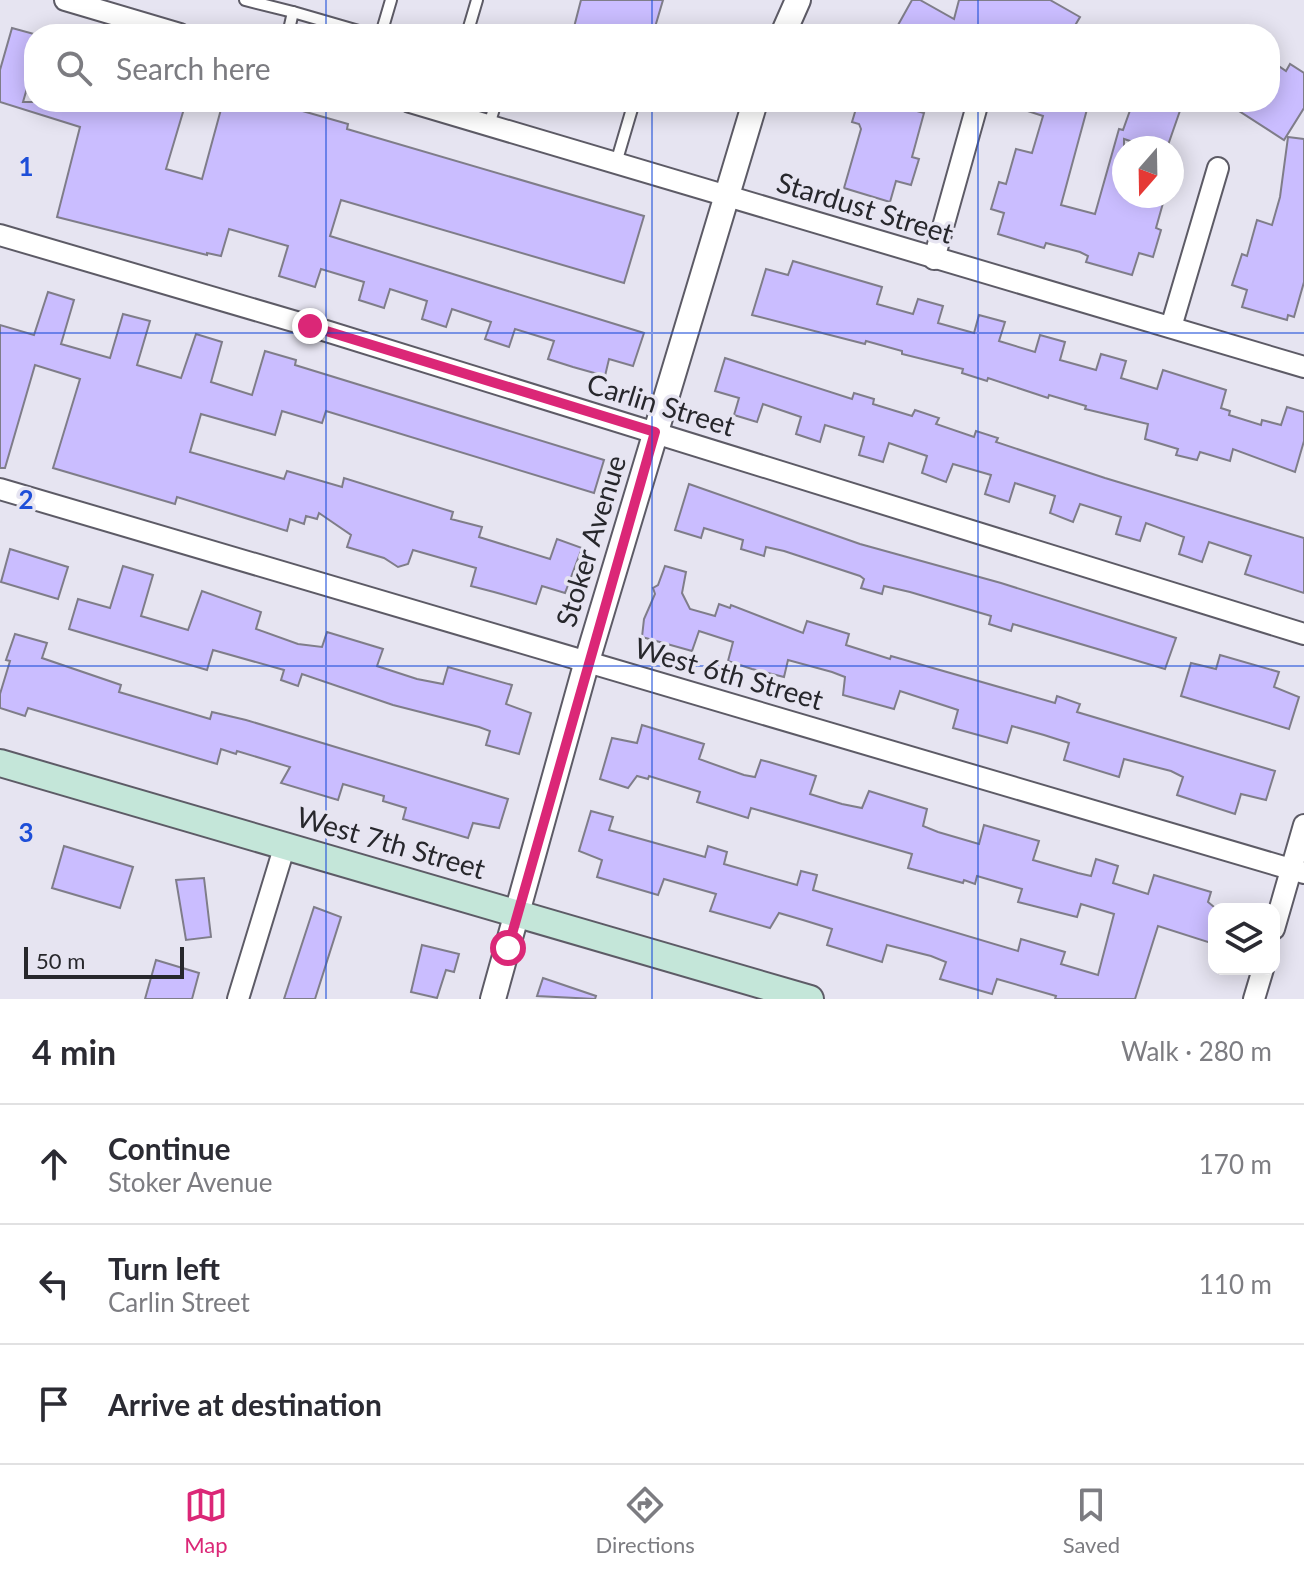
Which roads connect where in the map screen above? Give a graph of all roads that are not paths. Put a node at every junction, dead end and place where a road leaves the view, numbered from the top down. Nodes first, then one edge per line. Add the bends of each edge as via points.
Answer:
1 (65, 0) edge
2 (245, 0) edge
3 (391, 0) edge
4 (477, 0) edge
5 (798, 0) edge
6 (94, 4) edge
7 (293, 12) junction
8 (151, 24) edge
9 (290, 24) edge
10 (334, 24) edge
11 (384, 24) edge
12 (470, 24) edge
13 (787, 24) edge
14 (457, 112) edge
15 (493, 112) edge
16 (631, 112) edge
17 (752, 112) edge
18 (975, 112) edge
19 (489, 125) junction
20 (616, 163) junction
21 (1218, 168) dead end
22 (725, 195) junction
23 (0, 235) edge
24 (934, 259) junction
25 (1171, 327) junction
26 (1304, 367) edge
27 (655, 432) junction
28 (0, 489) edge
29 (1304, 634) edge
30 (587, 661) junction
31 (0, 763) edge
32 (1304, 825) edge
33 (285, 845) junction
34 (1297, 872) edge
35 (516, 912) junction
36 (1280, 914) edge
37 (1261, 975) edge
38 (749, 990) edge
39 (238, 999) edge
40 (493, 999) edge
41 (810, 999) edge
42 (1254, 999) edge

1 - 6 street
2 - 7 lane
3 - 11 lane
4 - 12 lane
5 - 13 street
6 - 8 street
7 - 9 lane
7 - 10 lane
14 - 19 street, Stardust Street
15 - 19 lane
16 - 20 lane
17 - 22 street, Stoker Avenue
18 - 24 street
19 - 20 street, Stardust Street
20 - 22 street, Stardust Street
21 - 25 street
22 - 24 street, Stardust Street
22 - 27 street, Stoker Avenue
23 - 27 street, Carlin Street
24 - 25 street, Stardust Street
25 - 26 street, Stardust Street
27 - 29 street, Carlin Street
27 - 30 street, Stoker Avenue
28 - 30 street, West 6th Street
30 - 34 street, West 6th Street
30 - 35 street, Stoker Avenue
31 - 33 main road, West 7th Street
32 - 34 street
33 - 35 main road, West 7th Street
33 - 39 street
34 - 36 street
35 - 38 main road, West 7th Street
35 - 40 street, Stoker Avenue
37 - 42 street
38 - 41 main road, West 7th Street

